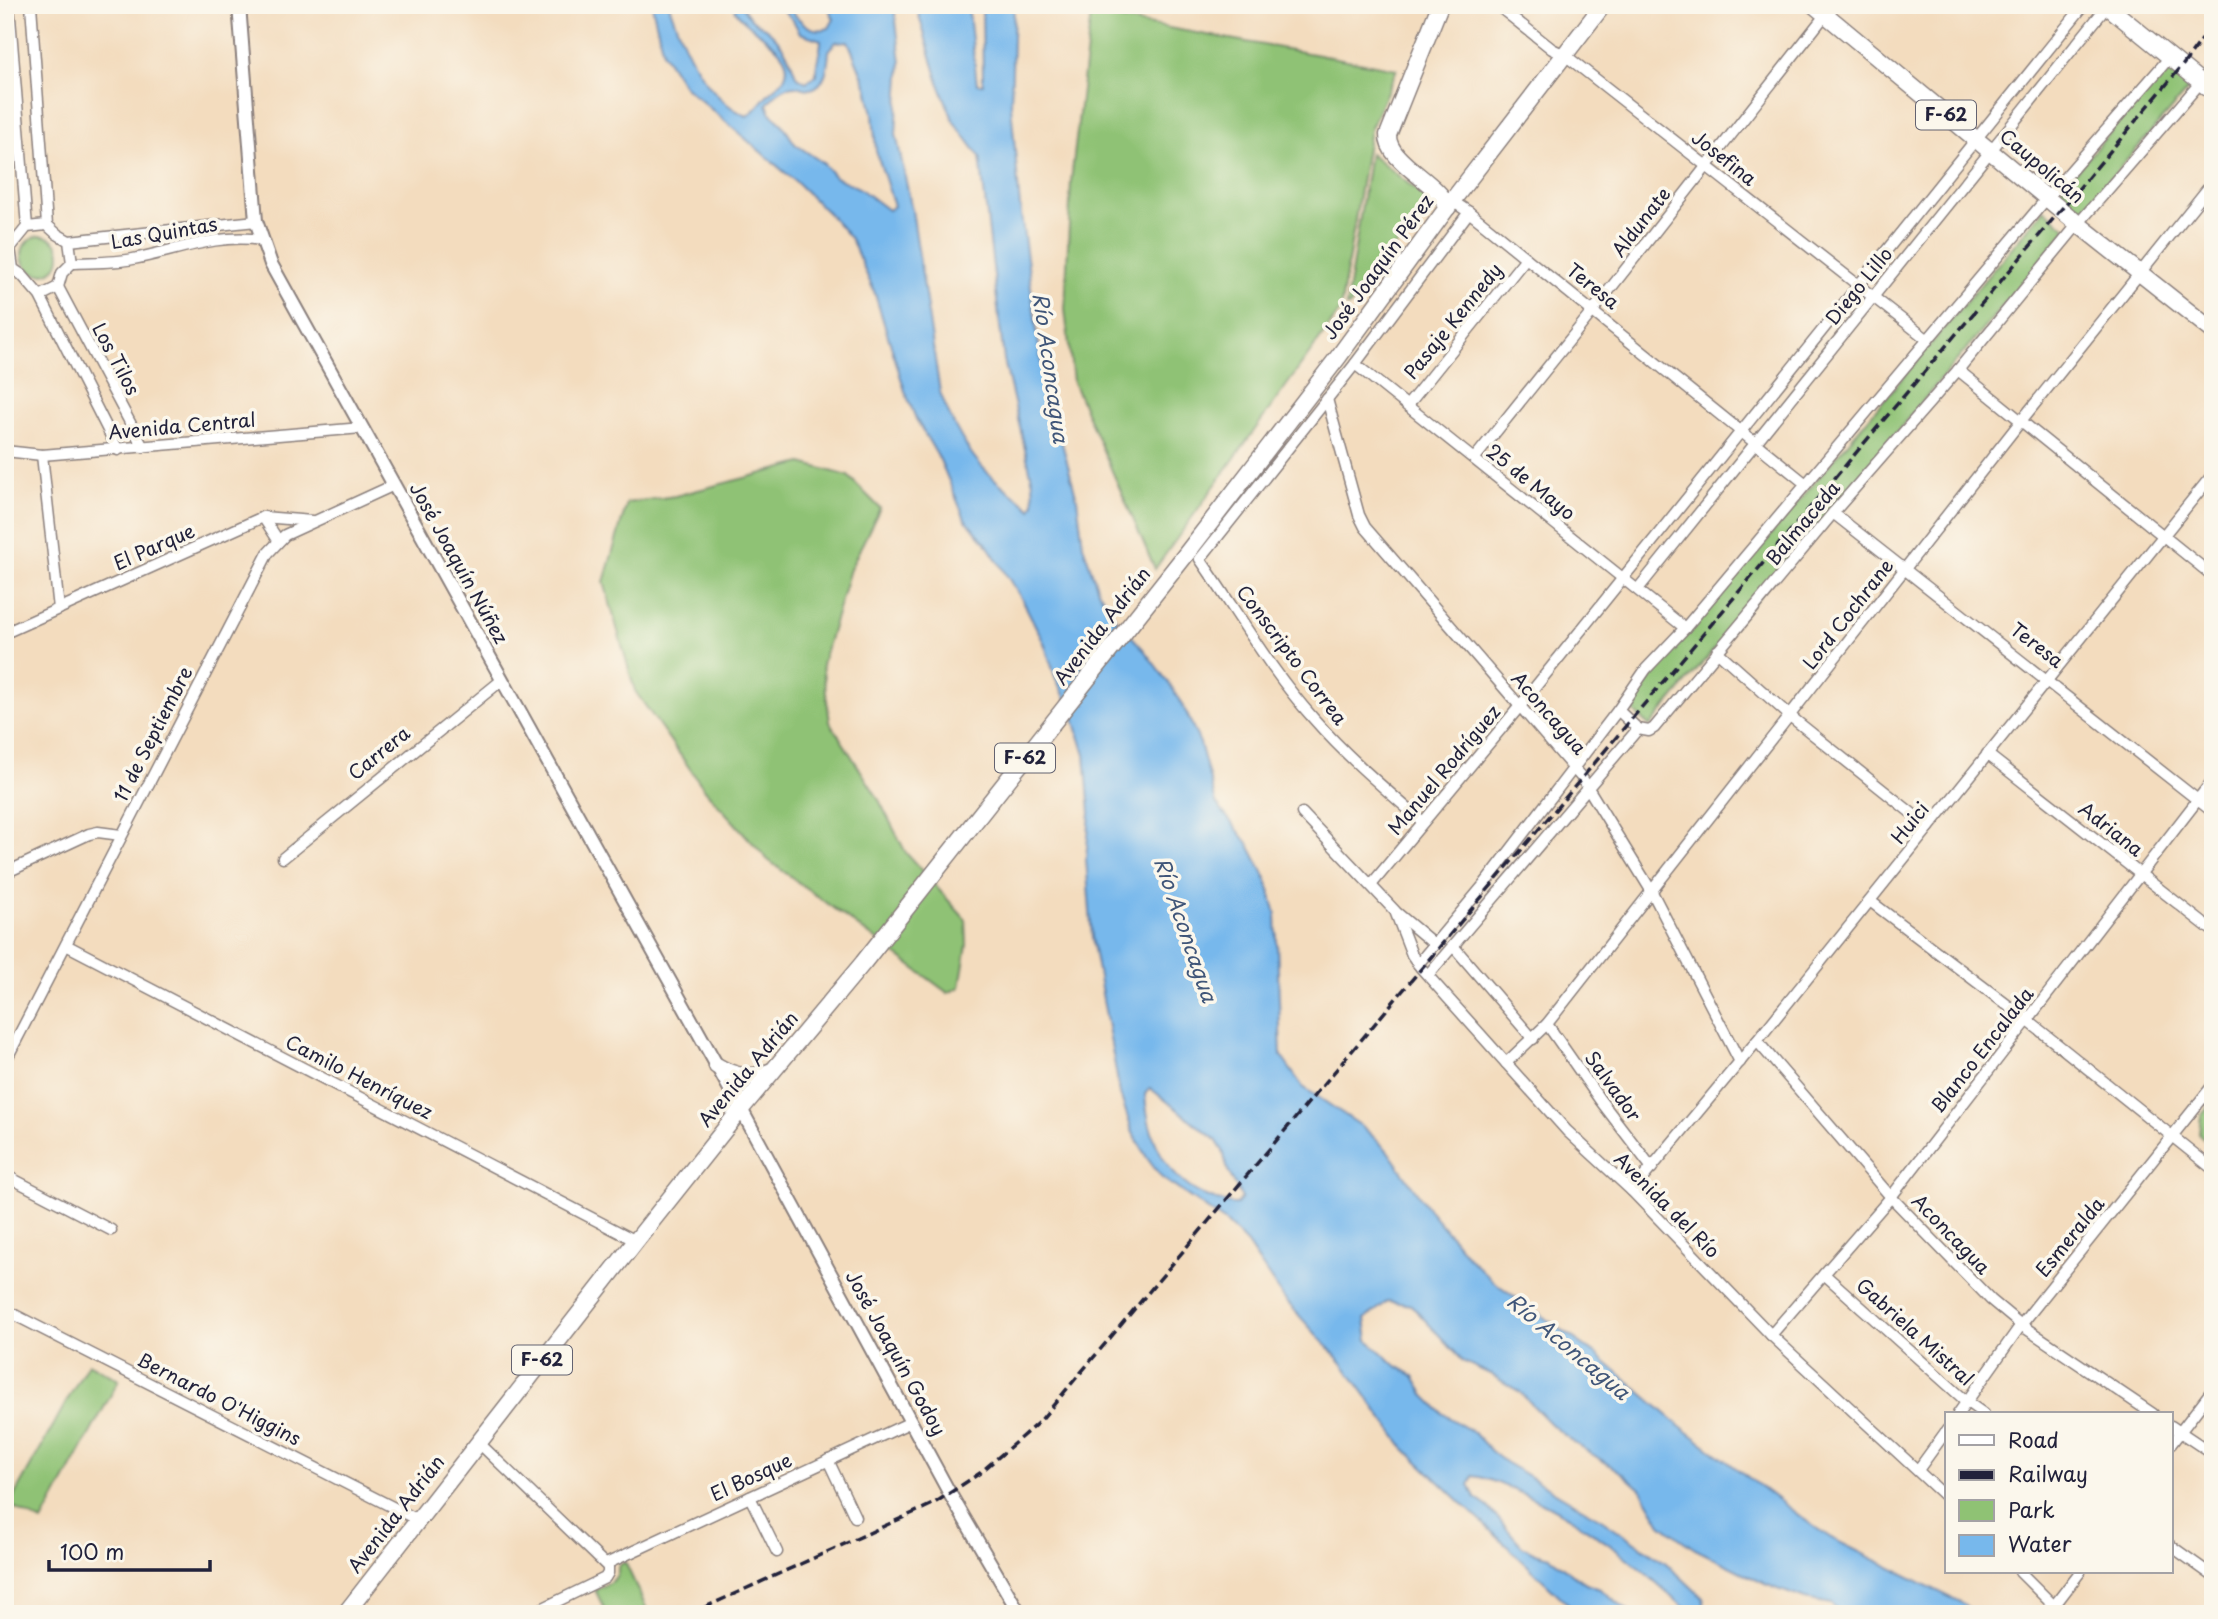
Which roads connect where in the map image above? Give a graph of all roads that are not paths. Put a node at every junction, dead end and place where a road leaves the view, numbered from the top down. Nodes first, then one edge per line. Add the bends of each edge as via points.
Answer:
1 (9, 5) edge
2 (32, 5) edge
3 (239, 5) edge
4 (1440, 5) edge
5 (1497, 5) edge
6 (1603, 5) edge
7 (2084, 5) edge
8 (2107, 5) edge
9 (1824, 8) edge
10 (1565, 55) junction
11 (2171, 57) junction
12 (2207, 87) edge
13 (1977, 139) junction
14 (1991, 151) junction
15 (1707, 166) junction
16 (1472, 174) junction
17 (2213, 182) edge
18 (1438, 192) junction
19 (2047, 198) junction
20 (1450, 204) junction
21 (1469, 212) junction
22 (257, 222) junction
23 (2078, 224) junction
24 (47, 225) junction
25 (27, 227) junction
26 (261, 240) junction
27 (69, 241) junction
28 (8, 248) edge
29 (1526, 258) junction
30 (72, 263) junction
31 (9, 269) edge
32 (2140, 273) junction
33 (1858, 285) junction
34 (58, 288) junction
35 (40, 296) junction
36 (1873, 297) junction
37 (1592, 313) junction
38 (2213, 331) edge
39 (1928, 340) junction
40 (1355, 364) junction
41 (1958, 370) junction
42 (1327, 399) junction
43 (1407, 406) junction
44 (2021, 421) junction
45 (362, 428) junction
46 (1742, 432) junction
47 (1755, 443) junction
48 (143, 447) junction
49 (118, 450) junction
50 (5, 451) edge
51 (41, 455) junction
52 (1474, 459) junction
53 (2213, 474) edge
54 (1806, 484) junction
55 (394, 485) junction
56 (1833, 513) junction
57 (263, 517) junction
58 (312, 521) junction
59 (2163, 536) junction
60 (278, 540) junction
61 (1194, 556) junction
62 (1905, 570) junction
63 (2213, 576) edge
64 (1623, 578) junction
65 (1638, 589) junction
66 (59, 609) junction
67 (1685, 628) junction
68 (5, 633) edge
69 (1717, 652) junction
70 (502, 680) junction
71 (2047, 680) junction
72 (1520, 706) junction
73 (1618, 710) junction
74 (1790, 716) junction
75 (1638, 729) junction
76 (1987, 754) junction
77 (1574, 768) junction
78 (2213, 780) edge
79 (1588, 786) junction
80 (2197, 799) junction
81 (2213, 811) edge
82 (1302, 813) dead end
83 (1423, 822) junction
84 (1929, 827) junction
85 (121, 835) junction
86 (283, 859) dead end
87 (5, 873) edge
88 (2139, 874) junction
89 (1371, 885) junction
90 (1652, 892) junction
91 (1870, 901) junction
92 (1395, 911) junction
93 (2213, 931) edge
94 (1434, 944) junction
95 (66, 945) junction
96 (1454, 947) junction
97 (1418, 964) junction
98 (1428, 975) junction
99 (2027, 1020) junction
100 (1548, 1024) junction
101 (1533, 1039) junction
102 (1757, 1041) junction
103 (5, 1062) edge
104 (1740, 1062) junction
105 (1506, 1063) junction
106 (717, 1066) junction
107 (774, 1070) junction
108 (2213, 1085) edge
109 (741, 1109) junction
110 (2173, 1136) junction
111 (1652, 1168) junction
112 (2213, 1169) edge
113 (5, 1175) edge
114 (1632, 1191) junction
115 (1891, 1197) junction
116 (111, 1230) dead end
117 (636, 1241) junction
118 (1824, 1274) junction
119 (5, 1310) edge
120 (2021, 1325) junction
121 (1771, 1335) junction
122 (2213, 1389) edge
123 (1967, 1402) junction
124 (1960, 1412) edge
125 (1981, 1412) edge
126 (2150, 1412) edge
127 (911, 1422) junction
128 (2175, 1429) edge
129 (1945, 1433) edge
130 (478, 1442) junction
131 (2213, 1454) edge
132 (828, 1460) junction
133 (1918, 1469) junction
134 (1945, 1496) edge
135 (750, 1497) junction
136 (855, 1517) dead end
137 (418, 1520) junction
138 (2172, 1547) edge
139 (776, 1552) dead end
140 (606, 1564) junction
141 (2022, 1574) edge
142 (2079, 1574) edge
143 (2213, 1576) edge
144 (2058, 1610) edge
145 (345, 1614) edge
146 (531, 1614) edge
147 (1020, 1614) edge

1 - 25 street
2 - 24 street
3 - 22 street, José Joaquín Núñez
4 - 18 main road, Teresa via 1388,135 1393,152
5 - 10 street, Josefina
6 - 10 main road, José Joaquín Pérez / F-62
7 - 13 street, Diego Lillo
8 - 11 main road
8 - 14 street, Diego Lillo
9 - 13 main road, Caupolicán / F-62
9 - 15 street, Aldunate
10 - 15 street, Josefina
10 - 16 main road, José Joaquín Pérez / F-62
11 - 12 main road
11 - 19 street, Balmaceda
12 - 23 street, Balmaceda
13 - 14 main road, Caupolicán / F-62
13 - 33 street, Diego Lillo
14 - 19 main road, Caupolicán / F-62
14 - 36 street, Diego Lillo
15 - 33 street, Josefina
15 - 37 street, Aldunate
16 - 18 main road
16 - 20 main road, José Joaquín Pérez / F-62
17 - 32 street, Lord Cochrane
18 - 20 main road, Teresa
19 - 23 main road, Caupolicán / F-62
19 - 39 street, Balmaceda
20 - 21 street, Teresa
20 - 61 main road, José Joaquín Pérez / F-62
21 - 29 street, Teresa
21 - 40 street, José Joaquín Pérez
22 - 26 street, José Joaquín Núñez
22 - 27 street, Las Quintas
23 - 32 main road, Caupolicán / F-62
23 - 41 street, Balmaceda
24 - 25 street
24 - 27 street
25 - 28 street, Los Tilos
26 - 30 street, Las Quintas via 212,240 128,260
26 - 45 street, José Joaquín Núñez
27 - 30 street
28 - 31 street, Los Tilos
29 - 37 street, Teresa
29 - 43 street, Pasaje Kennedy
30 - 34 street
31 - 35 street, Los Tilos via 22,275
32 - 38 main road, Caupolicán / F-62
32 - 44 street, Lord Cochrane
33 - 36 street, Josefina
33 - 46 street, Diego Lillo
34 - 35 street
34 - 48 street, Los Tilos
35 - 49 street, Los Tilos
36 - 39 street, Josefina
36 - 47 street, Diego Lillo
37 - 46 street, Teresa
37 - 52 street, Aldunate
39 - 54 street, Balmaceda
40 - 42 street, José Joaquín Pérez
40 - 43 street, 25 de Mayo
41 - 44 street
41 - 56 street, Balmaceda
42 - 61 street, José Joaquín Pérez
42 - 72 street, Aconcagua via 1365,527
43 - 52 street, 25 de Mayo
44 - 59 street
44 - 62 street, Lord Cochrane
45 - 48 street, Avenida Central
45 - 55 street, José Joaquín Núñez
46 - 47 street, Teresa
46 - 64 street, Diego Lillo
47 - 54 street, Teresa
47 - 65 street, Diego Lillo
48 - 49 street, Avenida Central
49 - 51 street, Avenida Central
50 - 51 street, Avenida Central
51 - 66 street
52 - 64 street, 25 de Mayo
53 - 59 street, Huici
54 - 67 street, Balmaceda
55 - 58 street, 11 de Septiembre
55 - 70 street, José Joaquín Núñez
56 - 62 street, Teresa
56 - 69 street, Balmaceda
57 - 58 street, El Parque
57 - 60 street
57 - 66 street, El Parque
58 - 60 street, 11 de Septiembre
59 - 63 street
59 - 71 street, Huici
60 - 85 street, 11 de Septiembre
61 - 83 street, Conscripto Correa via 1312,717 1369,776
61 - 107 main road, Avenida Adrián / F-62
62 - 71 street, Teresa
62 - 74 street, Lord Cochrane
64 - 65 street, 25 de Mayo
64 - 72 street, Manuel Rodríguez
65 - 67 street, 25 de Mayo
66 - 68 street, El Parque
67 - 73 street, Balmaceda via 1646,669
69 - 74 street
69 - 75 street, Balmaceda via 1654,728
70 - 86 street, Carrera
70 - 106 street, José Joaquín Núñez
71 - 76 street, Huici
71 - 80 street, Teresa
72 - 77 street, Aconcagua
72 - 83 street, Manuel Rodríguez
73 - 75 street
73 - 77 street, Balmaceda
74 - 84 street
74 - 90 street, Lord Cochrane
75 - 79 street, Balmaceda
76 - 84 street, Huici
76 - 88 street, Adriana
77 - 79 street, Aconcagua
77 - 94 street, Balmaceda
78 - 80 street, Blanco Encalada
79 - 90 street, Aconcagua
79 - 96 street, Balmaceda
80 - 81 street, Teresa
80 - 88 street, Blanco Encalada
82 - 89 street, Avenida del Río
83 - 89 street, Manuel Rodríguez
84 - 91 street, Huici
85 - 87 street via 89,834
85 - 95 street, 11 de Septiembre
88 - 93 street, Adriana
88 - 99 street, Blanco Encalada
89 - 92 street, Avenida del Río
90 - 100 street, Lord Cochrane
90 - 104 street, Aconcagua
91 - 99 street
91 - 102 street, Huici
92 - 94 street, Avenida del Río
92 - 97 street, Avenida del Río
94 - 97 street, Balmaceda
95 - 103 street, 11 de Septiembre
95 - 117 street, Camilo Henríquez
96 - 98 street, Balmaceda
96 - 101 street
97 - 98 street, Avenida del Río
98 - 105 street, Avenida del Río
99 - 110 street
99 - 115 street, Blanco Encalada
100 - 101 street, Lord Cochrane
100 - 111 street, Salvador
101 - 105 street, Lord Cochrane
102 - 104 street, Huici
102 - 115 street, Aconcagua
104 - 111 street, Huici
105 - 114 street, Avenida del Río via 1567,1131
106 - 107 main road via 742,1076
106 - 109 street, José Joaquín Núñez
107 - 109 main road, Avenida Adrián / F-62
108 - 110 street, Esmeralda
109 - 117 main road, Avenida Adrián / F-62
109 - 127 street, José Joaquín Godoy
110 - 112 street
110 - 120 street, Esmeralda
111 - 114 street, Huici
113 - 116 street
114 - 121 street, Avenida del Río
115 - 118 street, Blanco Encalada
115 - 120 street, Aconcagua via 1990,1300
117 - 130 main road, Avenida Adrián / F-62
118 - 121 street, Blanco Encalada
118 - 123 street, Gabriela Mistral
119 - 137 street, Bernardo O'Higgins
120 - 123 street, Esmeralda
120 - 126 street, Aconcagua
121 - 133 street, Avenida del Río
122 - 128 street
123 - 124 street, Esmeralda
123 - 125 street, Gabriela Mistral
127 - 132 street, El Bosque
127 - 147 street, José Joaquín Godoy
128 - 131 street
129 - 133 street
130 - 137 main road, Avenida Adrián / F-62
130 - 140 street
132 - 135 street, El Bosque
132 - 136 street
133 - 134 street, Avenida del Río
135 - 139 street
135 - 140 street, El Bosque
137 - 145 main road, Avenida Adrián / F-62
138 - 143 street
140 - 146 street, El Bosque via 605,1578
141 - 144 street
142 - 144 street

